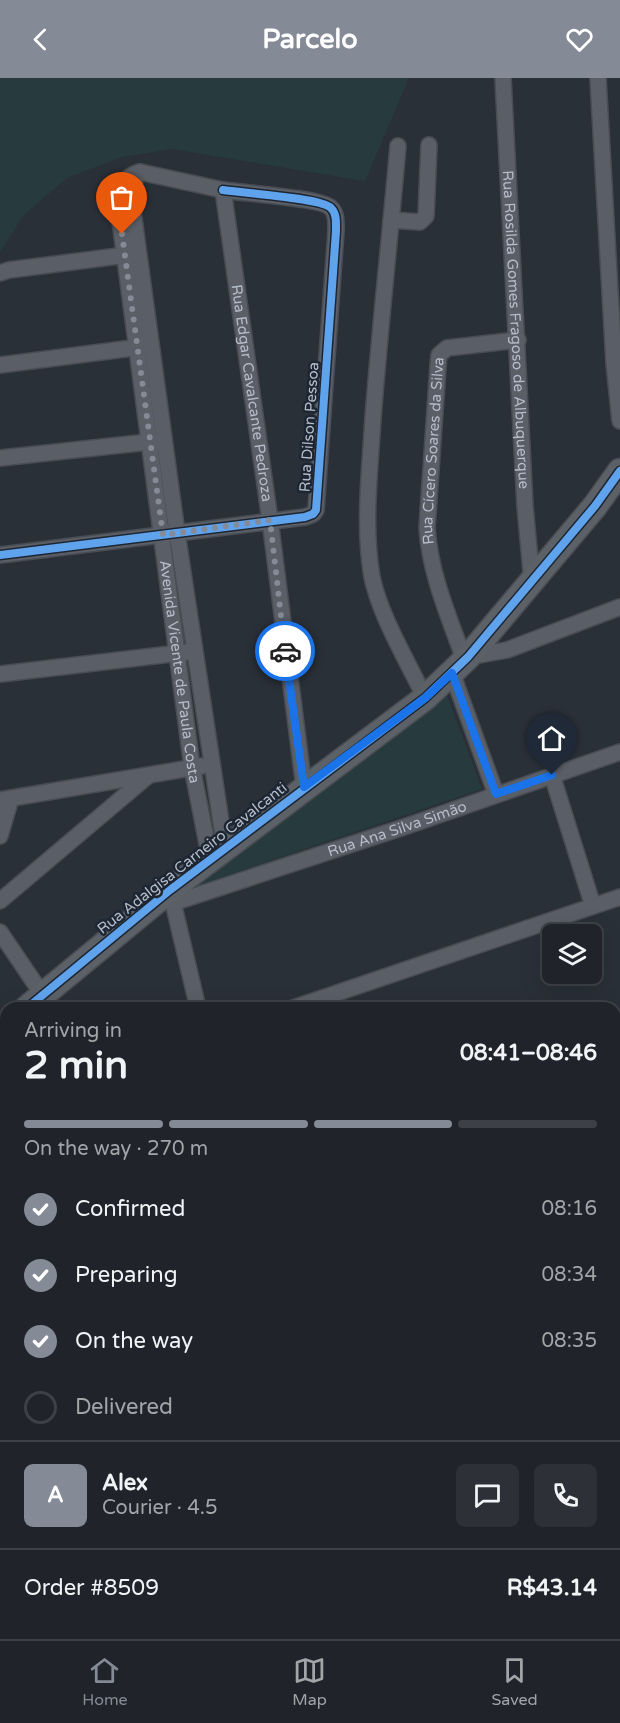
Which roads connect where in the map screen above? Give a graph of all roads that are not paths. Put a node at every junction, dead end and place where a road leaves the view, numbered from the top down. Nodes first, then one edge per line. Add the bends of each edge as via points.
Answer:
1 (503, 78) edge
2 (598, 78) edge
3 (429, 145) dead end
4 (399, 146) dead end
5 (140, 172) junction
6 (223, 190) junction
7 (391, 220) junction
8 (140, 253) junction
9 (124, 255) junction
10 (5, 271) edge
11 (518, 340) junction
12 (144, 347) junction
13 (0, 365) edge
14 (620, 421) edge
15 (157, 441) junction
16 (0, 458) edge
17 (620, 471) edge
18 (270, 520) junction
19 (170, 534) junction
20 (0, 555) edge
21 (532, 582) junction
22 (620, 608) edge
23 (194, 651) junction
24 (178, 653) junction
25 (461, 663) junction
26 (0, 674) edge
27 (425, 698) junction
28 (620, 752) edge
29 (211, 765) junction
30 (192, 767) junction
31 (149, 775) junction
32 (552, 775) junction
33 (304, 787) junction
34 (496, 794) junction
35 (5, 799) edge
36 (0, 836) edge
37 (217, 853) junction
38 (171, 897) junction
39 (620, 897) edge
40 (0, 901) edge
41 (593, 906) junction
42 (0, 932) edge
43 (35, 1001) edge
44 (197, 1002) edge
45 (311, 1002) edge

1 - 11 street, Rua Rosilda Gomes Fragoso de Albuquerque
2 - 14 street
3 - 7 street via 426,216 420,222
4 - 7 street
5 - 6 street
5 - 8 street, Avenida Vicente de Paula Costa via 131,197
5 - 9 street, Avenida Vicente de Paula Costa via 125,180 120,192
6 - 18 street, Rua Edgar Cavalcante Pedroza
6 - 18 street, Rua Dilson Pessoa via 323,204 334,212 336,220 316,510 305,517
7 - 27 street via 371,457 369,551 385,615
8 - 9 street
8 - 12 street, Avenida Vicente de Paula Costa
9 - 10 street
9 - 12 street, Avenida Vicente de Paula Costa
11 - 21 street, Rua Rosilda Gomes Fragoso de Albuquerque
11 - 25 street, Rua Cícero Soares da Silva via 447,348 440,355 438,366 428,544
12 - 13 street
12 - 15 street, Avenida Vicente de Paula Costa
15 - 16 street
15 - 19 street, Avenida Vicente de Paula Costa
17 - 21 main road, Rua Adalgisa Carneiro Cavalcanti
18 - 19 street, Rua Dilson Pessoa
18 - 33 street, Rua Edgar Cavalcante Pedroza
19 - 20 street, Rua Dilson Pessoa
19 - 23 street, Avenida Vicente de Paula Costa
19 - 24 street, Avenida Vicente de Paula Costa
21 - 25 main road, Rua Adalgisa Carneiro Cavalcanti
22 - 25 street
23 - 24 street
23 - 29 street, Avenida Vicente de Paula Costa
24 - 26 street
24 - 30 street, Avenida Vicente de Paula Costa
25 - 27 main road, Rua Adalgisa Carneiro Cavalcanti
25 - 34 street
27 - 33 main road, Rua Adalgisa Carneiro Cavalcanti
28 - 32 street, Rua Ana Silva Simão
29 - 30 street
29 - 37 street, Avenida Vicente de Paula Costa
30 - 31 street
30 - 37 street, Avenida Vicente de Paula Costa
31 - 35 street
31 - 40 street
32 - 34 street, Rua Ana Silva Simão
32 - 41 street
33 - 37 main road, Rua Adalgisa Carneiro Cavalcanti
34 - 38 street, Rua Ana Silva Simão
35 - 36 street
37 - 38 main road, Rua Adalgisa Carneiro Cavalcanti
38 - 43 main road, Rua Adalgisa Carneiro Cavalcanti
38 - 44 street
39 - 41 street
41 - 45 street
42 - 43 street

